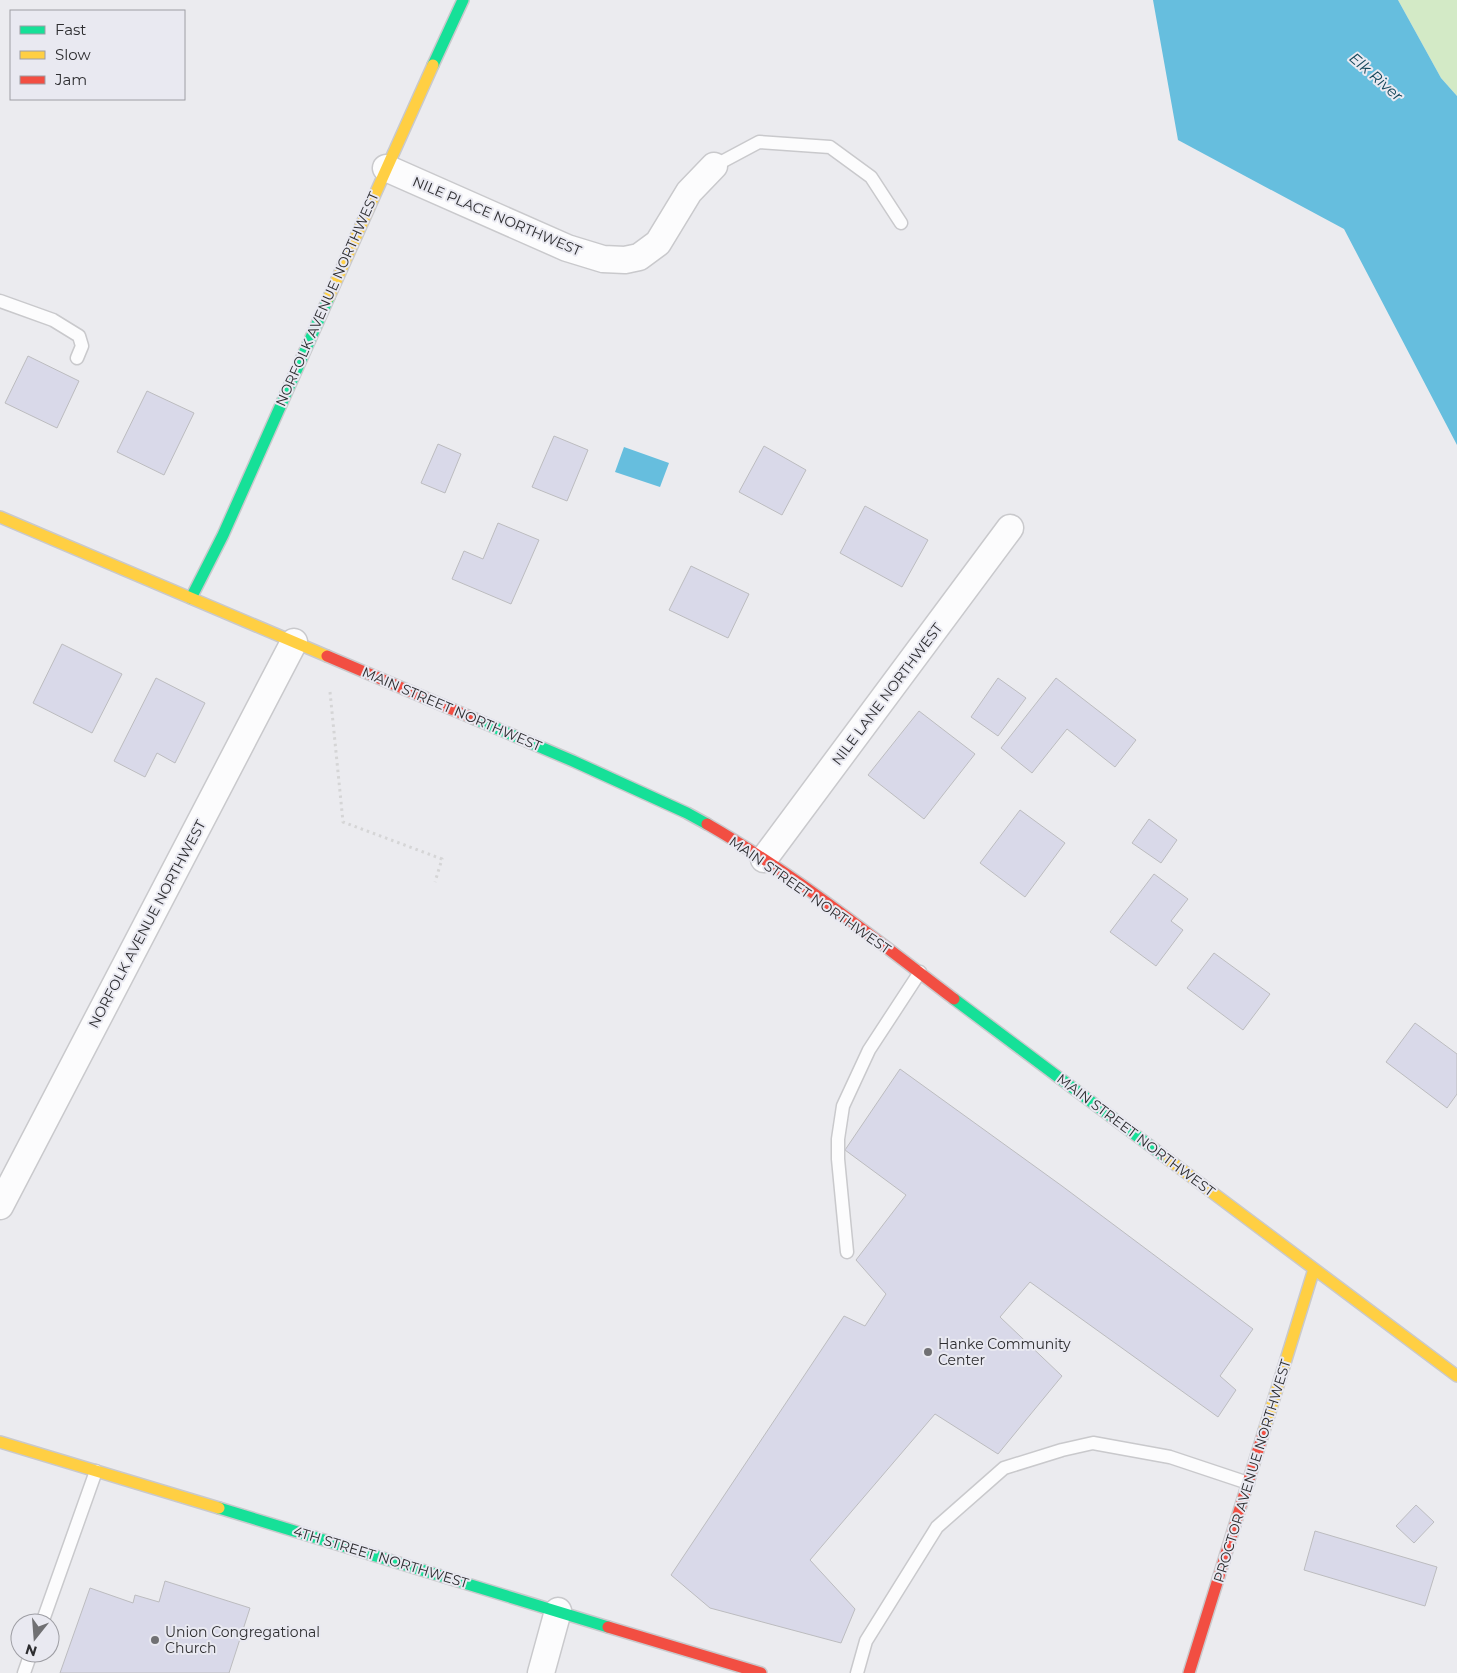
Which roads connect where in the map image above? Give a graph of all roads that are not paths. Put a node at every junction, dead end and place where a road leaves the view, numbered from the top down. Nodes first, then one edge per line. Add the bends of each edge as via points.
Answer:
1 (463, 0) edge
2 (714, 166) joint
3 (386, 168) junction
4 (901, 223) dead end
5 (0, 301) edge
6 (77, 358) dead end
7 (0, 516) edge
8 (1010, 528) dead end
9 (191, 598) junction
10 (294, 642) junction
11 (764, 859) junction
12 (920, 972) junction
13 (0, 1206) edge
14 (847, 1252) dead end
15 (1314, 1268) junction
16 (1457, 1376) edge
17 (0, 1442) edge
18 (96, 1471) junction
19 (1248, 1483) junction
20 (558, 1611) junction
21 (46, 1613) edge
22 (540, 1673) edge
23 (761, 1673) edge
24 (856, 1673) edge
25 (1189, 1673) edge

1 - 3 street, NORFOLK AVENUE NORTHWEST
2 - 3 street, NILE PLACE NORTHWEST via 690,192 658,243 638,257 625,260 603,260 566,248
2 - 4 lane via 759,142 830,147 871,177
3 - 9 street, NORFOLK AVENUE NORTHWEST
5 - 6 lane via 53,320 79,336 82,346
7 - 9 street, MAIN STREET NORTHWEST
8 - 11 street, NILE LANE NORTHWEST
9 - 10 street, MAIN STREET NORTHWEST
10 - 11 street, MAIN STREET NORTHWEST via 687,813
10 - 13 street, NORFOLK AVENUE NORTHWEST
11 - 12 street, MAIN STREET NORTHWEST
12 - 14 lane via 869,1050 843,1106 838,1152
12 - 15 street, MAIN STREET NORTHWEST
15 - 16 street, MAIN STREET NORTHWEST
15 - 19 street, PROCTOR AVENUE NORTHWEST
17 - 18 street, 4TH STREET NORTHWEST
18 - 20 street, 4TH STREET NORTHWEST
18 - 21 lane
19 - 24 lane via 1170,1456 1093,1443 1004,1468 937,1527 866,1641
19 - 25 street, PROCTOR AVENUE NORTHWEST
20 - 22 street
20 - 23 street, 4TH STREET NORTHWEST

